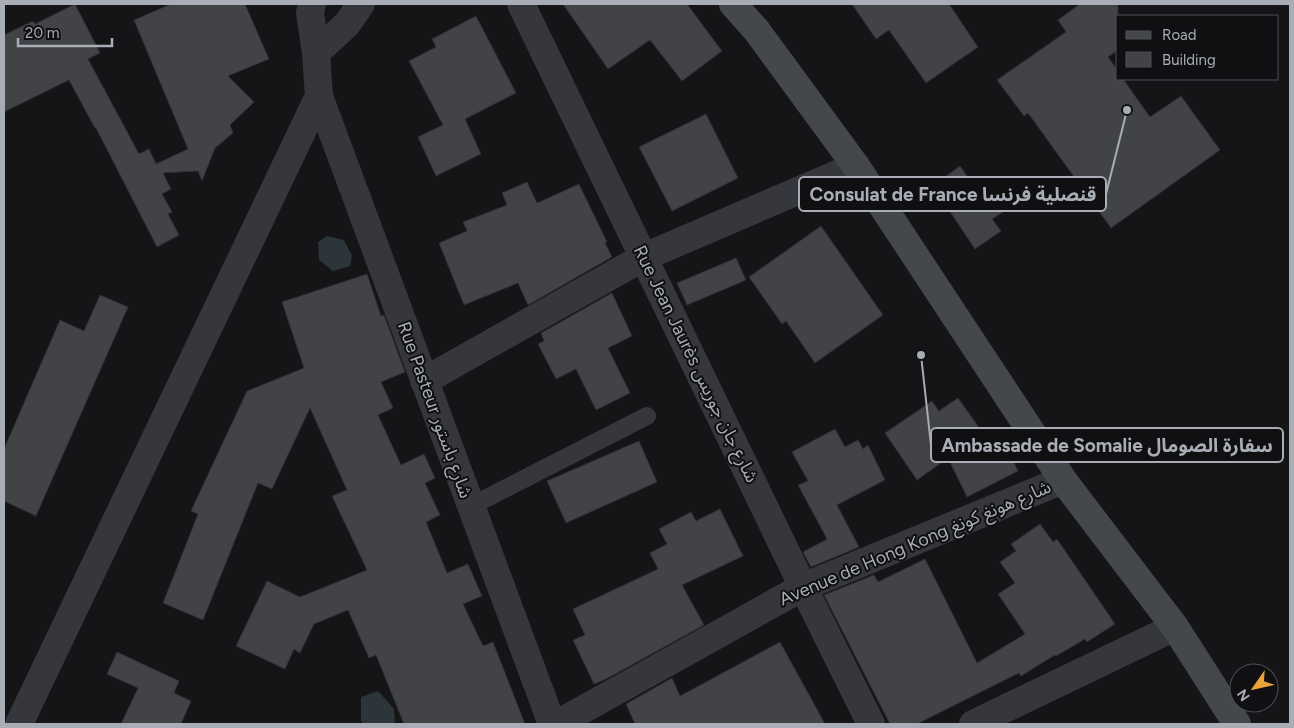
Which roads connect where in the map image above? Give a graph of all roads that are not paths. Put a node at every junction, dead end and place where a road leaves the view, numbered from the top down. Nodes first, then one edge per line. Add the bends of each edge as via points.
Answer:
1 (312, 4) edge
2 (361, 4) edge
3 (521, 4) edge
4 (734, 4) edge
5 (749, 4) edge
6 (757, 31) junction
7 (316, 52) junction
8 (319, 96) junction
9 (856, 166) junction
10 (644, 257) junction
11 (424, 381) junction
12 (647, 416) dead end
13 (1063, 480) junction
14 (471, 506) junction
15 (803, 587) junction
16 (1175, 627) junction
17 (18, 724) edge
18 (552, 724) edge
19 (556, 724) edge
20 (871, 724) edge
21 (974, 724) edge
22 (1237, 724) edge

1 - 7 street via 310,14
2 - 7 street via 347,24
3 - 10 street, Rue Jean Jaurès شارع جان جوريس
4 - 6 street
5 - 6 street
6 - 9 street
7 - 8 street
8 - 11 street, Rue Pasteur شارع باستور
8 - 17 street
9 - 10 street
9 - 13 street
10 - 11 street
10 - 15 street, Rue Jean Jaurès شارع جان جوريس
11 - 14 street, Rue Pasteur شارع باستور
12 - 14 lane
13 - 15 street, Avenue de Hong Kong شارع هونغ كونغ
13 - 16 street
14 - 18 street, Rue Pasteur شارع باستور
15 - 19 street, Avenue de Hong Kong شارع هونغ كونغ
15 - 20 street, Rue Jean Jaurès شارع جان جوريس
16 - 21 street
16 - 22 street

